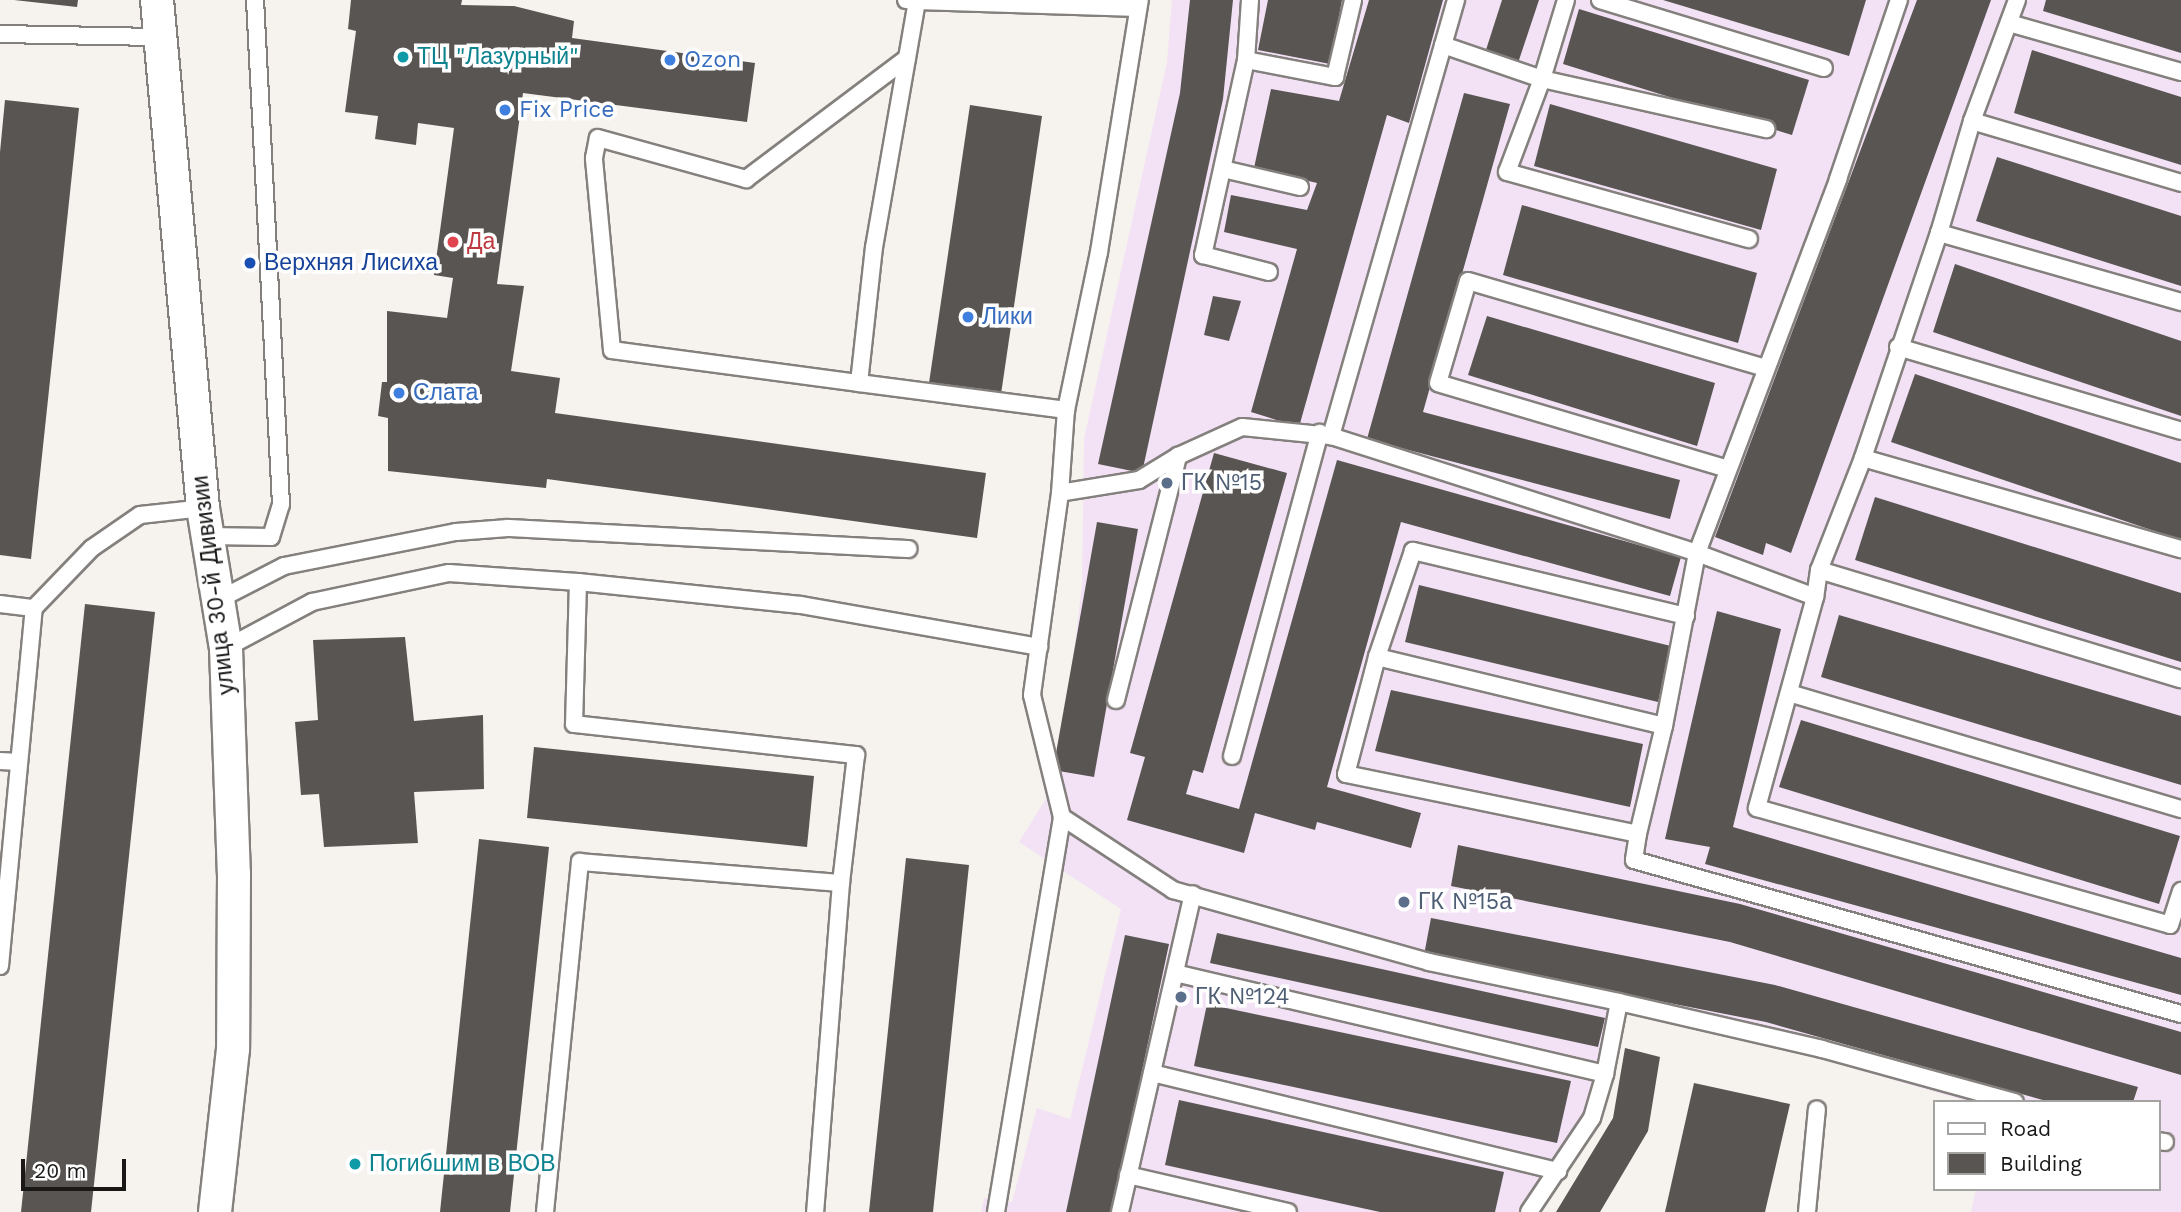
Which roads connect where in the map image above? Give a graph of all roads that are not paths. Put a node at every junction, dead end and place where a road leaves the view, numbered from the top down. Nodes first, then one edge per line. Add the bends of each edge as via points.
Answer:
1 (156, 0) edge
2 (255, 0) edge
3 (1250, 0) edge
4 (1353, 0) edge
5 (1456, 0) edge
6 (1566, 0) edge
7 (1600, 0) edge
8 (1899, 0) edge
9 (2017, 0) edge
10 (912, 1) edge
11 (1139, 4) edge
12 (2009, 23) junction
13 (0, 34) edge
14 (160, 37) junction
15 (1443, 45) junction
16 (907, 58) junction
17 (1246, 60) junction
18 (1824, 68) dead end
19 (2181, 72) edge
20 (1542, 79) junction
21 (1972, 121) junction
22 (1766, 129) dead end
23 (1223, 169) junction
24 (2181, 183) edge
25 (1300, 187) dead end
26 (1939, 233) junction
27 (1749, 239) dead end
28 (1269, 272) dead end
29 (2181, 302) edge
30 (1898, 347) junction
31 (1765, 368) junction
32 (859, 383) junction
33 (1066, 410) junction
34 (2181, 431) edge
35 (1325, 434) junction
36 (1178, 456) junction
37 (1863, 458) junction
38 (1728, 470) junction
39 (1060, 494) junction
40 (206, 522) junction
41 (908, 549) dead end
42 (2181, 549) edge
43 (1697, 553) junction
44 (1819, 570) junction
45 (578, 582) junction
46 (1815, 597) junction
47 (218, 600) junction
48 (0, 604) edge
49 (34, 608) junction
50 (1686, 616) junction
51 (1039, 647) junction
52 (226, 649) junction
53 (1377, 657) junction
54 (2181, 680) edge
55 (1789, 693) junction
56 (1116, 700) dead end
57 (1664, 726) junction
58 (1232, 756) dead end
59 (0, 761) edge
60 (19, 762) junction
61 (2181, 809) edge
62 (1062, 817) junction
63 (1638, 834) junction
64 (841, 883) junction
65 (2181, 891) edge
66 (1193, 894) junction
67 (0, 966) edge
68 (1175, 973) junction
69 (1619, 1002) junction
70 (2181, 1014) edge
71 (1152, 1073) junction
72 (1605, 1074) junction
73 (2008, 1100) edge
74 (1818, 1110) dead end
75 (1558, 1171) junction
76 (1128, 1175) junction
77 (215, 1212) edge
78 (545, 1212) edge
79 (815, 1212) edge
80 (996, 1212) edge
81 (1120, 1212) edge
82 (1288, 1212) edge
83 (1529, 1212) edge
84 (1807, 1212) edge

1 - 14 street, улица 30-й Дивизии
2 - 40 lane via 281,504 271,537
3 - 17 lane
4 - 17 lane via 1335,77
5 - 15 lane
6 - 20 lane
7 - 18 lane
8 - 31 lane via 1838,179
9 - 12 lane
10 - 11 lane
10 - 16 lane
11 - 33 lane via 1099,252
12 - 19 lane
12 - 21 lane
13 - 14 lane
14 - 40 street, улица 30-й Дивизии
15 - 20 lane
15 - 35 lane
16 - 32 lane via 874,247
16 - 32 lane via 746,179 598,138 594,158 612,350
17 - 23 lane
20 - 22 lane
20 - 27 lane via 1507,172
21 - 24 lane
21 - 26 lane
23 - 25 lane
23 - 28 lane via 1203,255
26 - 29 lane
26 - 30 lane
30 - 34 lane
30 - 37 lane
31 - 38 lane
31 - 38 lane via 1468,281 1438,383
32 - 33 lane
33 - 39 lane
35 - 36 lane via 1242,427
35 - 43 lane
35 - 58 lane
36 - 39 lane via 1139,480
36 - 56 lane
37 - 42 lane
37 - 44 lane
38 - 43 lane
39 - 51 lane
40 - 47 street, улица 30-й Дивизии
40 - 49 lane via 140,515 92,548
41 - 47 lane via 495,529 456,532 284,566
43 - 46 lane
43 - 50 lane
44 - 46 lane
44 - 54 lane
45 - 51 lane via 801,605
45 - 52 lane via 449,573 312,602
45 - 64 lane via 574,724 856,755
46 - 55 lane
47 - 52 street, улица 30-й Дивизии
48 - 49 lane
49 - 60 lane
50 - 53 lane via 1413,551
50 - 57 lane
51 - 62 lane via 1032,695
52 - 77 street, улица 30-й Дивизии via 234,874 233,1049
53 - 57 lane
53 - 63 lane via 1346,774
55 - 61 lane
55 - 65 lane via 1757,808 2170,925
57 - 63 lane
59 - 60 lane
60 - 67 lane
62 - 66 lane via 1173,890
62 - 80 lane
63 - 70 lane via 1634,860
64 - 78 lane via 580,862
64 - 79 lane
66 - 68 lane
66 - 69 lane via 1429,962
68 - 71 lane
68 - 72 lane
69 - 72 lane
69 - 73 lane via 1822,1049
71 - 75 lane
71 - 76 lane
72 - 75 lane via 1592,1118
74 - 84 lane
75 - 83 lane
76 - 81 lane
76 - 82 lane

